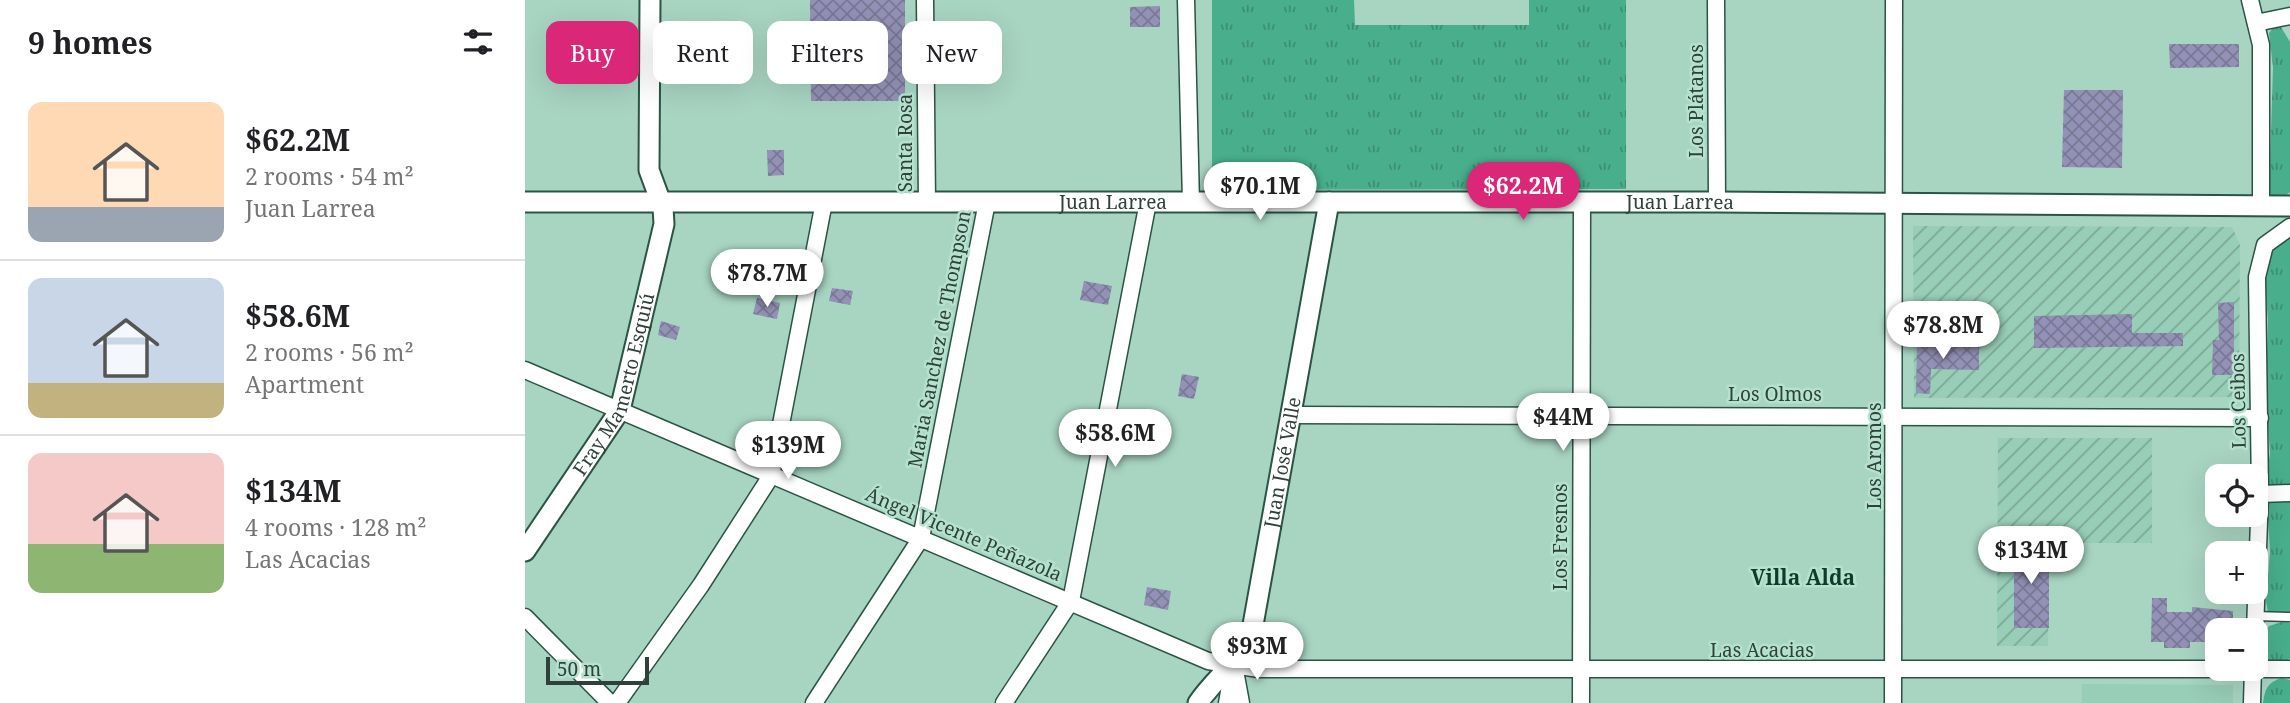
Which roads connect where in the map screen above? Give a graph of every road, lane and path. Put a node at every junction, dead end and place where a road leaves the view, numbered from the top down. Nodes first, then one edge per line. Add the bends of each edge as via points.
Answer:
1 (650, 0) edge
2 (926, 0) edge
3 (1186, 0) edge
4 (1716, 0) edge
5 (1894, 0) edge
6 (2250, 0) edge
7 (2290, 16) edge
8 (2256, 23) junction
9 (525, 202) edge
10 (660, 202) junction
11 (824, 202) junction
12 (926, 202) junction
13 (987, 202) junction
14 (1148, 202) junction
15 (1191, 202) junction
16 (1329, 202) junction
17 (1582, 202) junction
18 (1717, 202) junction
19 (1893, 203) junction
20 (2261, 206) junction
21 (2290, 206) edge
22 (2290, 226) edge
23 (525, 370) edge
24 (620, 410) junction
25 (1291, 415) junction
26 (1582, 415) junction
27 (1895, 416) junction
28 (2260, 418) junction
29 (2260, 464) edge
30 (771, 476) junction
31 (2290, 493) edge
32 (2268, 494) edge
33 (2259, 527) edge
34 (921, 538) junction
35 (525, 551) edge
36 (1071, 601) junction
37 (525, 617) edge
38 (2290, 617) edge
39 (2255, 618) edge
40 (2268, 621) edge
41 (1234, 664) junction
42 (2205, 669) edge
43 (2268, 669) edge
44 (2290, 669) edge
45 (1581, 671) junction
46 (1893, 671) junction
47 (2253, 681) edge
48 (610, 703) edge
49 (617, 703) edge
50 (814, 703) edge
51 (1004, 703) edge
52 (1198, 703) edge
53 (1227, 703) edge
54 (1241, 703) edge
55 (1581, 703) edge
56 (1893, 703) edge
57 (2252, 703) edge

1 - 10 street, Fray Mamerto Esquiú via 649,170
2 - 12 street, Santa Rosa
3 - 15 street
4 - 18 street, Los Plátanos
5 - 19 street, Los Aromos
6 - 8 street
7 - 8 street
8 - 20 street
9 - 10 street, Juan Larrea
10 - 11 street, Juan Larrea
10 - 24 street, Fray Mamerto Esquiú via 664,224
11 - 12 street, Juan Larrea
11 - 30 street
12 - 13 street, Juan Larrea
13 - 14 street, Juan Larrea
13 - 34 street, Maria Sanchez de Thompson
14 - 15 street, Juan Larrea
14 - 36 street
15 - 16 street, Juan Larrea
16 - 17 street, Juan Larrea
16 - 25 street, Juan José Valle
17 - 18 street, Juan Larrea
17 - 26 street, Los Fresnos
18 - 19 street, Juan Larrea
19 - 20 street, Juan Larrea
19 - 27 street, Los Aromos
20 - 21 street, Juan Larrea
22 - 28 street, Los Ceibos via 2265,245 2257,277
23 - 24 street, Ángel Vicente Peñazola
24 - 30 street, Ángel Vicente Peñazola
24 - 35 street, Fray Mamerto Esquiú
25 - 26 street, Los Olmos
25 - 41 street, Juan José Valle via 1251,636
26 - 27 street, Los Olmos
26 - 45 street, Los Fresnos
27 - 28 street, Los Olmos
27 - 46 street, Los Aromos
28 - 29 street, Los Ceibos
30 - 34 street, Ángel Vicente Peñazola
30 - 49 street
31 - 32 street
33 - 39 street, Los Ceibos
34 - 36 street, Ángel Vicente Peñazola
34 - 50 street, Maria Sanchez de Thompson
36 - 41 street, Ángel Vicente Peñazola via 1208,660
36 - 51 street
37 - 48 street
38 - 40 lane
41 - 45 street, Las Acacias
41 - 52 street, Juan José Valle
41 - 53 street
41 - 54 street
42 - 46 street, Las Acacias
43 - 44 street, Las Acacias
45 - 46 street, Las Acacias
45 - 55 street, Los Fresnos
46 - 56 street, Los Aromos
47 - 57 street

